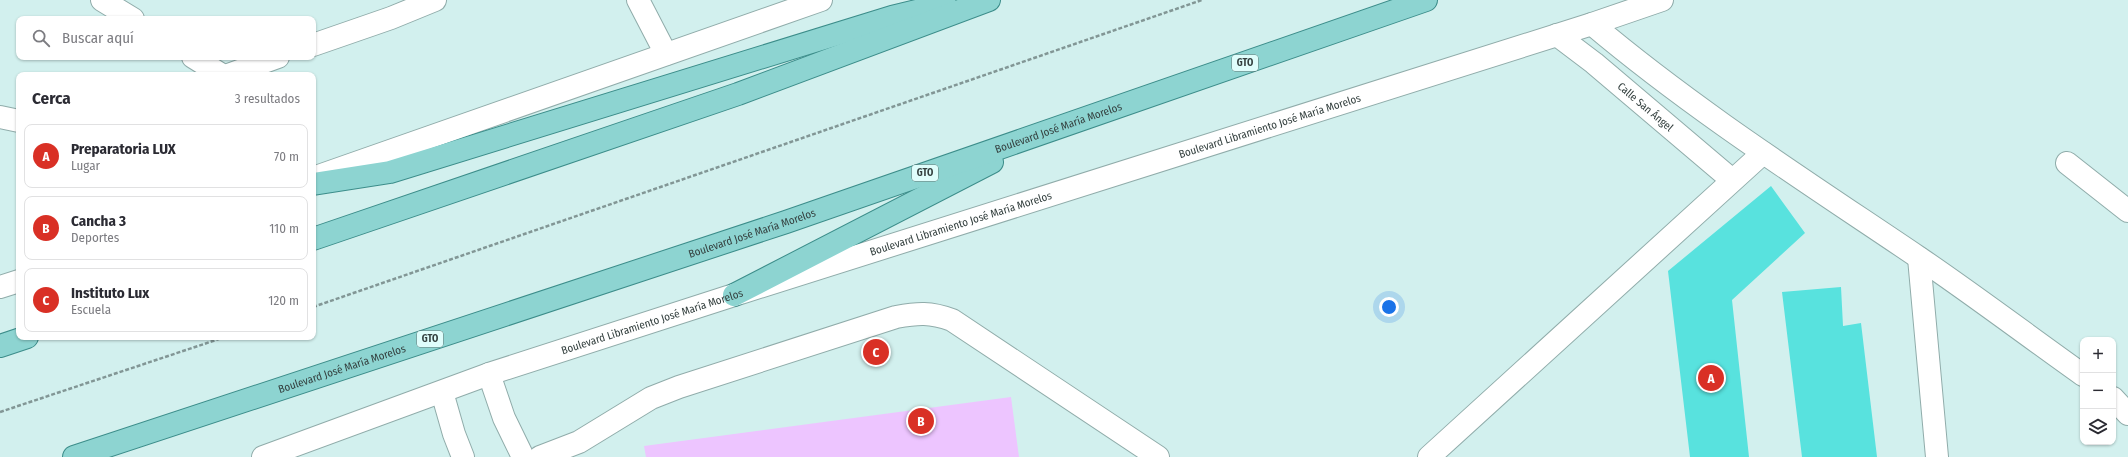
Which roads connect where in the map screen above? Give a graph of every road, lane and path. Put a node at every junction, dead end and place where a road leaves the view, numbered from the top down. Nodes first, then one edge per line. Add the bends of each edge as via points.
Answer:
1 (102, 0) edge
2 (435, 0) edge
3 (638, 0) edge
4 (961, 0) edge
5 (989, 0) edge
6 (1202, 0) edge
7 (1426, 0) edge
8 (1662, 0) edge
9 (810, 2) edge
10 (127, 16) edge
11 (1592, 24) junction
12 (1557, 35) junction
13 (316, 44) edge
14 (666, 54) junction
15 (198, 60) edge
16 (270, 60) edge
17 (217, 72) edge
18 (236, 72) edge
19 (0, 117) edge
20 (16, 120) edge
21 (1064, 125) junction
22 (1763, 152) junction
23 (2067, 163) dead end
24 (316, 177) edge
25 (1732, 180) junction
26 (316, 184) edge
27 (2128, 212) edge
28 (316, 238) edge
29 (1919, 258) junction
30 (16, 282) edge
31 (0, 287) edge
32 (734, 295) junction
33 (316, 306) edge
34 (18, 340) edge
35 (216, 340) edge
36 (0, 346) edge
37 (2080, 373) edge
38 (488, 374) junction
39 (442, 392) junction
40 (2116, 401) edge
41 (0, 412) edge
42 (2128, 414) edge
43 (74, 457) edge
44 (263, 457) edge
45 (463, 457) edge
46 (523, 457) edge
47 (540, 457) edge
48 (1158, 457) edge
49 (1429, 457) edge
50 (1937, 457) edge

1 - 10 street
2 - 13 street
3 - 14 street
4 - 26 main road via 892,17 390,172
5 - 28 main road via 738,94
6 - 33 path
7 - 21 main road, Boulevard José María Morelos / GTO
8 - 11 street, Boulevard Libramiento José María Morelos
9 - 14 street
11 - 12 street, Boulevard Libramiento José María Morelos
11 - 22 street via 1626,53
12 - 25 street, Calle San Ángel
12 - 32 street, Boulevard Libramiento José María Morelos
14 - 24 street
15 - 17 street
16 - 18 street
19 - 20 street
21 - 32 main road
21 - 43 main road, Boulevard José María Morelos / GTO via 786,222
22 - 25 street
22 - 29 street
23 - 27 street
25 - 49 street
29 - 37 street
29 - 50 street
30 - 31 street
32 - 38 street, Boulevard Libramiento José María Morelos
34 - 36 main road
35 - 41 path
38 - 39 street, Boulevard Libramiento José María Morelos
38 - 46 street via 504,418
39 - 44 street, Boulevard Libramiento José María Morelos
39 - 45 street
40 - 42 street
47 - 48 street via 579,442 651,398 679,387 896,317 919,312 952,320

